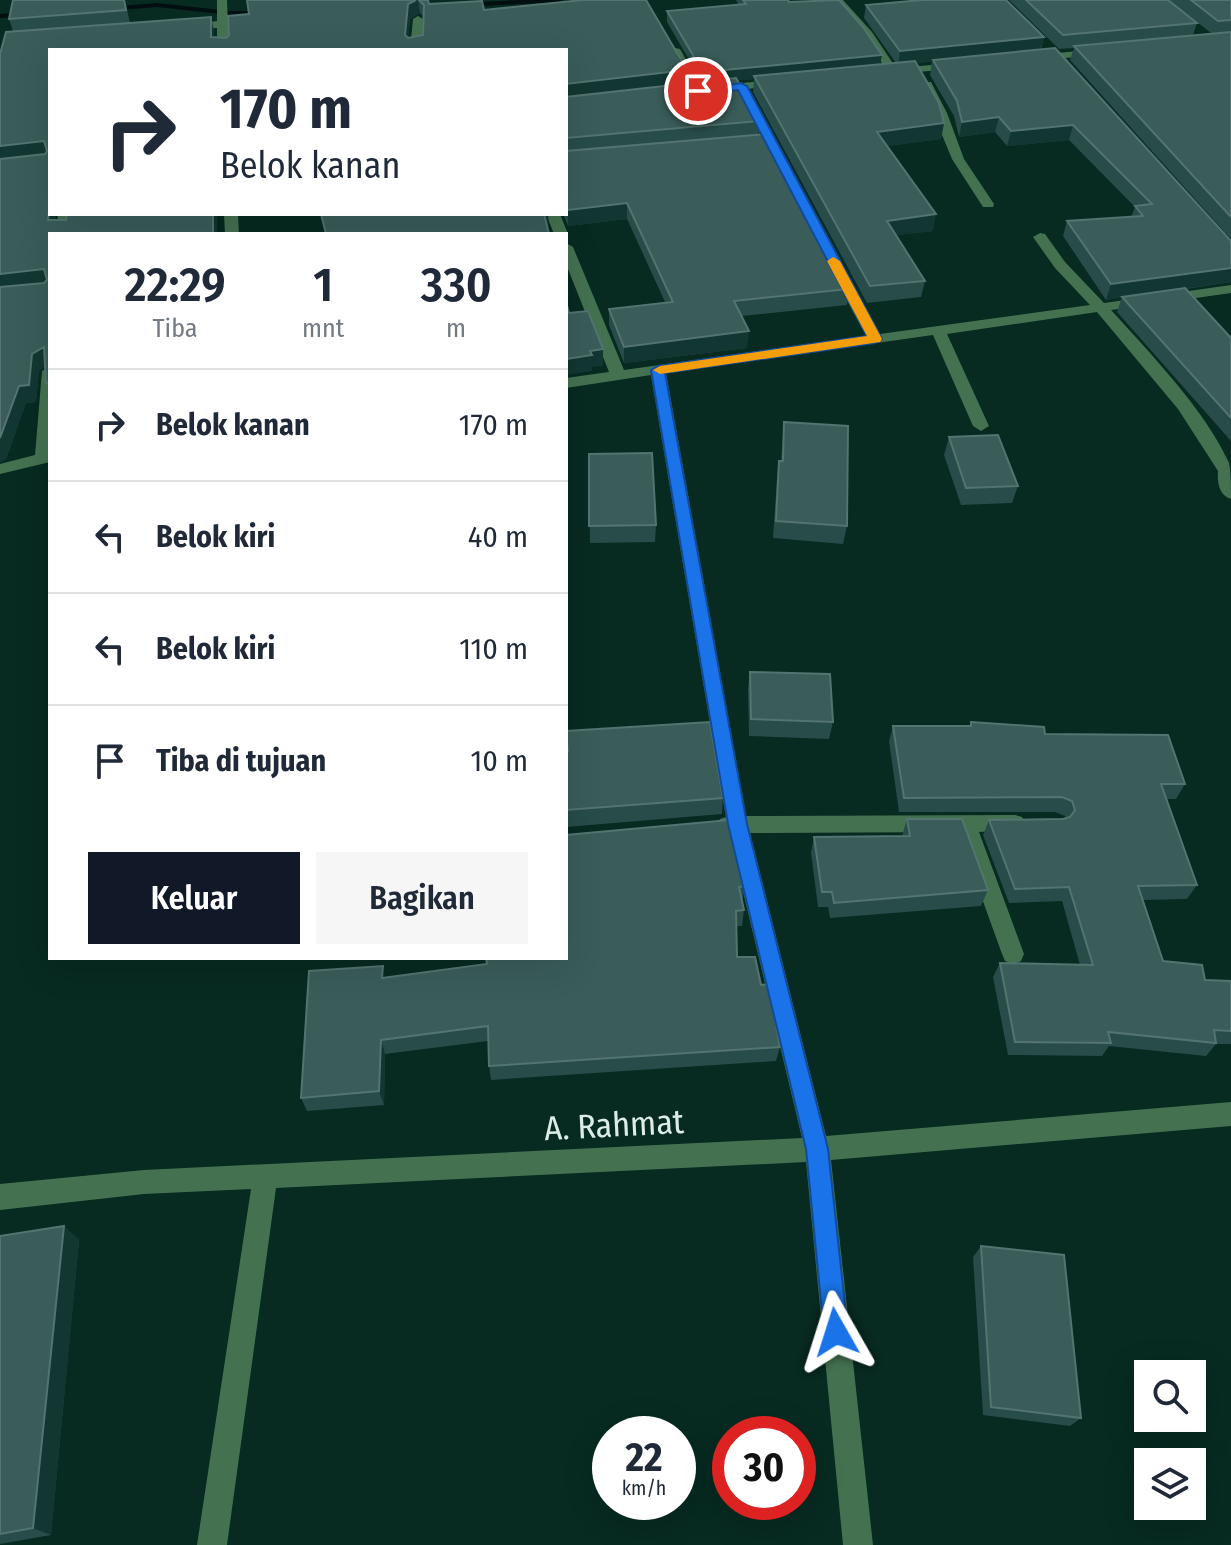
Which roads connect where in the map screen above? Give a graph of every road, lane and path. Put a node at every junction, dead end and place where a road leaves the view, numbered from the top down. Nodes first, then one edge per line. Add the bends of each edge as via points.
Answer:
1 (222, 0) edge
2 (837, 0) edge
3 (418, 19) edge
4 (222, 20) junction
5 (166, 28) edge
6 (670, 43) edge
7 (1046, 46) edge
8 (223, 48) edge
9 (416, 48) edge
10 (1118, 50) edge
11 (1056, 56) junction
12 (1025, 59) edge
13 (964, 65) edge
14 (1067, 68) edge
15 (918, 69) junction
16 (893, 72) junction
17 (877, 73) edge
18 (802, 80) edge
19 (741, 86) junction
20 (698, 91) junction
21 (683, 93) edge
22 (769, 142) junction
23 (754, 143) edge
24 (783, 168) edge
25 (988, 204) dead end
26 (1040, 237) dead end
27 (568, 252) edge
28 (833, 260) edge
29 (1231, 289) edge
30 (1100, 307) junction
31 (938, 330) junction
32 (875, 339) junction
33 (658, 370) junction
34 (618, 375) junction
35 (568, 383) edge
36 (981, 426) dead end
37 (48, 429) edge
38 (47, 458) edge
39 (0, 469) edge
40 (1229, 470) edge
41 (1231, 494) edge
42 (965, 822) junction
43 (1040, 823) edge
44 (737, 824) junction
45 (706, 827) edge
46 (1013, 954) dead end
47 (1231, 1114) edge
48 (817, 1149) junction
49 (265, 1177) junction
50 (0, 1197) edge
51 (212, 1545) edge
52 (858, 1545) edge

1 - 4 street
2 - 16 street
3 - 9 street
4 - 5 street
4 - 8 street
6 - 20 street
7 - 11 street
10 - 11 street
11 - 12 street
11 - 14 street
13 - 15 street
15 - 16 street
15 - 25 street via 945,117 951,143
16 - 17 street
18 - 19 street
19 - 20 street
19 - 22 street
20 - 21 street
22 - 23 street
22 - 24 street
26 - 30 street via 1052,258
27 - 34 street
28 - 32 street
29 - 30 street
30 - 31 street
30 - 40 street
31 - 32 street
31 - 36 street
32 - 33 street
33 - 34 street
33 - 44 street
34 - 35 street
37 - 38 street
38 - 39 street
40 - 41 street via 1225,482
42 - 43 street
42 - 44 street
42 - 46 street
44 - 45 street
44 - 48 street
47 - 48 street, A. Rahmat
48 - 49 street, A. Rahmat
48 - 52 street
49 - 50 street, A. Rahmat via 144,1182
49 - 51 street

